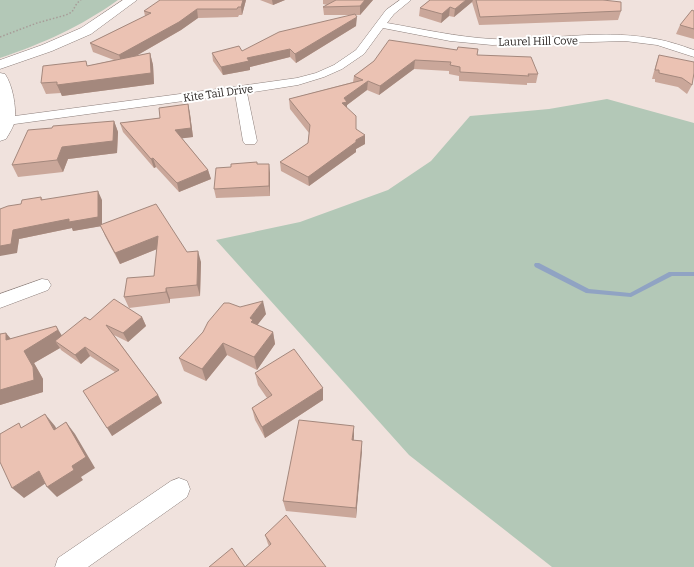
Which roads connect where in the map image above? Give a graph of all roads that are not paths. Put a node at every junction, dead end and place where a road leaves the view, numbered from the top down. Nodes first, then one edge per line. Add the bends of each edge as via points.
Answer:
1 (131, 0) edge
2 (406, 0) edge
3 (381, 25) junction
4 (694, 54) edge
5 (0, 65) edge
6 (0, 77) edge
7 (240, 90) junction
8 (4, 122) edge
9 (0, 136) edge
10 (250, 141) dead end
11 (42, 285) dead end
12 (0, 301) edge
13 (179, 489) dead end
14 (67, 567) edge

1 - 5 street via 86,31
2 - 3 street, Kite Tail Drive via 390,12
3 - 4 street, Laurel Hill Cove via 492,42 614,38 643,40
3 - 7 street, Kite Tail Drive via 360,52 338,67 298,81
6 - 8 street via 5,93
7 - 8 street, Kite Tail Drive
7 - 10 street
8 - 9 street
11 - 12 street
13 - 14 street

